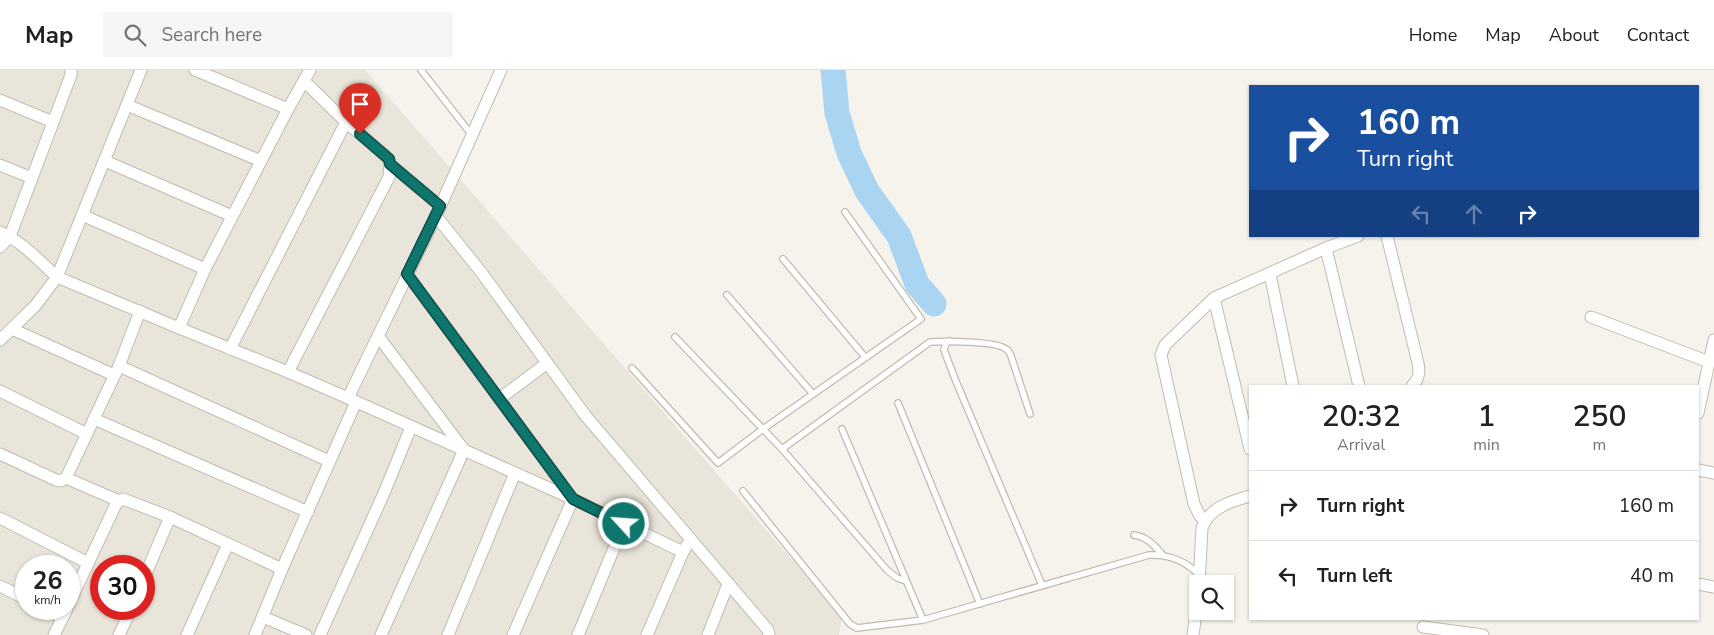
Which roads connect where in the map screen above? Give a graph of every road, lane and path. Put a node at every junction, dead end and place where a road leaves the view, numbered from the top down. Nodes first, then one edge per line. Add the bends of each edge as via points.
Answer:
1 (71, 70) edge
2 (141, 70) edge
3 (195, 70) edge
4 (310, 70) edge
5 (421, 70) edge
6 (501, 70) edge
7 (304, 80) junction
8 (0, 100) edge
9 (127, 105) junction
10 (288, 108) junction
11 (53, 122) junction
12 (346, 122) junction
13 (471, 134) junction
14 (105, 161) junction
15 (261, 161) junction
16 (390, 164) junction
17 (0, 165) edge
18 (32, 178) junction
19 (438, 211) junction
20 (845, 212) dead end
21 (82, 215) junction
22 (232, 216) junction
23 (5, 234) edge
24 (1355, 237) edge
25 (1387, 237) edge
26 (0, 247) edge
27 (1326, 248) junction
28 (783, 259) dead end
29 (205, 269) junction
30 (407, 274) junction
31 (1270, 274) junction
32 (57, 276) junction
33 (728, 295) dead end
34 (1214, 298) junction
35 (140, 311) junction
36 (1591, 317) dead end
37 (179, 328) junction
38 (12, 329) junction
39 (378, 336) junction
40 (675, 337) dead end
41 (0, 340) edge
42 (1714, 340) edge
43 (951, 341) junction
44 (230, 349) junction
45 (866, 357) junction
46 (1709, 362) junction
47 (546, 364) junction
48 (632, 368) dead end
49 (116, 370) junction
50 (288, 372) junction
51 (1293, 385) edge
52 (1359, 385) edge
53 (1413, 385) edge
54 (0, 391) edge
55 (813, 394) junction
56 (499, 399) junction
57 (352, 400) junction
58 (898, 404) dead end
59 (1699, 408) edge
60 (1030, 414) dead end
61 (94, 420) junction
62 (411, 427) junction
63 (763, 429) junction
64 (842, 429) dead end
65 (87, 434) junction
66 (1249, 446) edge
67 (782, 449) junction
68 (464, 450) junction
69 (0, 454) edge
70 (329, 461) junction
71 (1699, 470) edge
72 (515, 473) junction
73 (1714, 473) edge
74 (66, 478) junction
75 (743, 491) dead end
76 (1249, 496) edge
77 (573, 499) junction
78 (119, 501) junction
79 (308, 512) junction
80 (170, 517) junction
81 (0, 518) edge
82 (1205, 520) junction
83 (624, 524) junction
84 (1134, 535) dead end
85 (691, 540) junction
86 (228, 544) junction
87 (682, 552) junction
88 (1162, 554) junction
89 (154, 555) edge
90 (88, 563) junction
91 (282, 569) junction
92 (1197, 575) edge
93 (1200, 575) edge
94 (80, 580) edge
95 (906, 581) junction
96 (728, 584) junction
97 (1699, 584) edge
98 (1042, 585) junction
99 (0, 586) edge
100 (1714, 587) edge
101 (15, 594) edge
102 (980, 604) junction
103 (263, 617) junction
104 (61, 620) edge
105 (125, 620) edge
106 (923, 620) junction
107 (1195, 620) edge
108 (1423, 627) dead end
109 (54, 635) edge
110 (119, 635) edge
111 (187, 635) edge
112 (256, 635) edge
113 (306, 635) edge
114 (320, 635) edge
115 (381, 635) edge
116 (448, 635) edge
117 (513, 635) edge
118 (578, 635) edge
119 (647, 635) edge
120 (708, 635) edge
121 (770, 635) edge
122 (1193, 635) edge
123 (1482, 635) edge

1 - 11 street
2 - 9 street
3 - 10 street
4 - 7 street
5 - 13 lane
6 - 13 street
7 - 10 street
7 - 12 street
8 - 11 street
9 - 14 street
9 - 15 street
10 - 15 street
11 - 18 street
12 - 16 street via 389,159
12 - 44 street
13 - 19 street
14 - 21 street
14 - 22 street
15 - 22 street
16 - 19 street
16 - 50 street via 389,177
17 - 18 street
18 - 23 street
19 - 30 street
19 - 47 street
20 - 45 lane via 921,319
21 - 29 street
21 - 32 street
22 - 29 street
23 - 26 street
23 - 32 street
24 - 27 street
25 - 53 street via 1418,363 1419,377
27 - 31 street
27 - 52 street
28 - 45 lane
29 - 37 street
30 - 39 street
30 - 56 street
31 - 34 street
31 - 51 street
32 - 35 street
32 - 38 street via 35,306
33 - 55 lane
34 - 66 street
34 - 82 street via 1165,345 1162,355 1194,504
35 - 37 street
35 - 49 street
36 - 46 street
37 - 44 street
38 - 41 street
38 - 49 street
39 - 57 street
39 - 68 street
40 - 63 lane
42 - 46 street
43 - 60 lane via 1006,349
43 - 67 lane via 930,342
43 - 98 lane via 946,343 944,350
44 - 50 street
45 - 55 lane
46 - 59 street
47 - 56 street
47 - 85 street via 584,415
48 - 63 lane via 718,463
49 - 61 street
49 - 70 street
50 - 57 street
54 - 65 street
55 - 63 lane
56 - 77 street
57 - 62 street
57 - 70 street
58 - 102 lane
61 - 65 street
61 - 79 street
62 - 68 street
62 - 114 street
63 - 67 lane
64 - 95 lane
65 - 74 street
67 - 95 lane via 887,570
68 - 72 street
68 - 115 street
69 - 74 street via 56,480
70 - 79 street
71 - 73 street
72 - 77 street
72 - 116 street
74 - 78 street
75 - 106 lane via 853,626 861,628
76 - 82 street via 1223,505
77 - 83 street
77 - 117 street
78 - 80 street via 127,499
78 - 90 street
79 - 91 street
80 - 86 street
80 - 89 street
81 - 90 street
82 - 93 street
83 - 87 street
83 - 118 street
84 - 88 lane via 1152,542
85 - 87 street
85 - 96 street
86 - 91 street
86 - 111 street
87 - 119 street
88 - 92 lane via 1192,567
88 - 98 lane
90 - 94 street
91 - 103 street
95 - 106 lane
96 - 120 street
96 - 121 street
97 - 100 street
98 - 102 lane
99 - 101 street
102 - 106 lane
103 - 112 street
103 - 113 street
104 - 109 street
105 - 110 street
107 - 122 street
108 - 123 street

